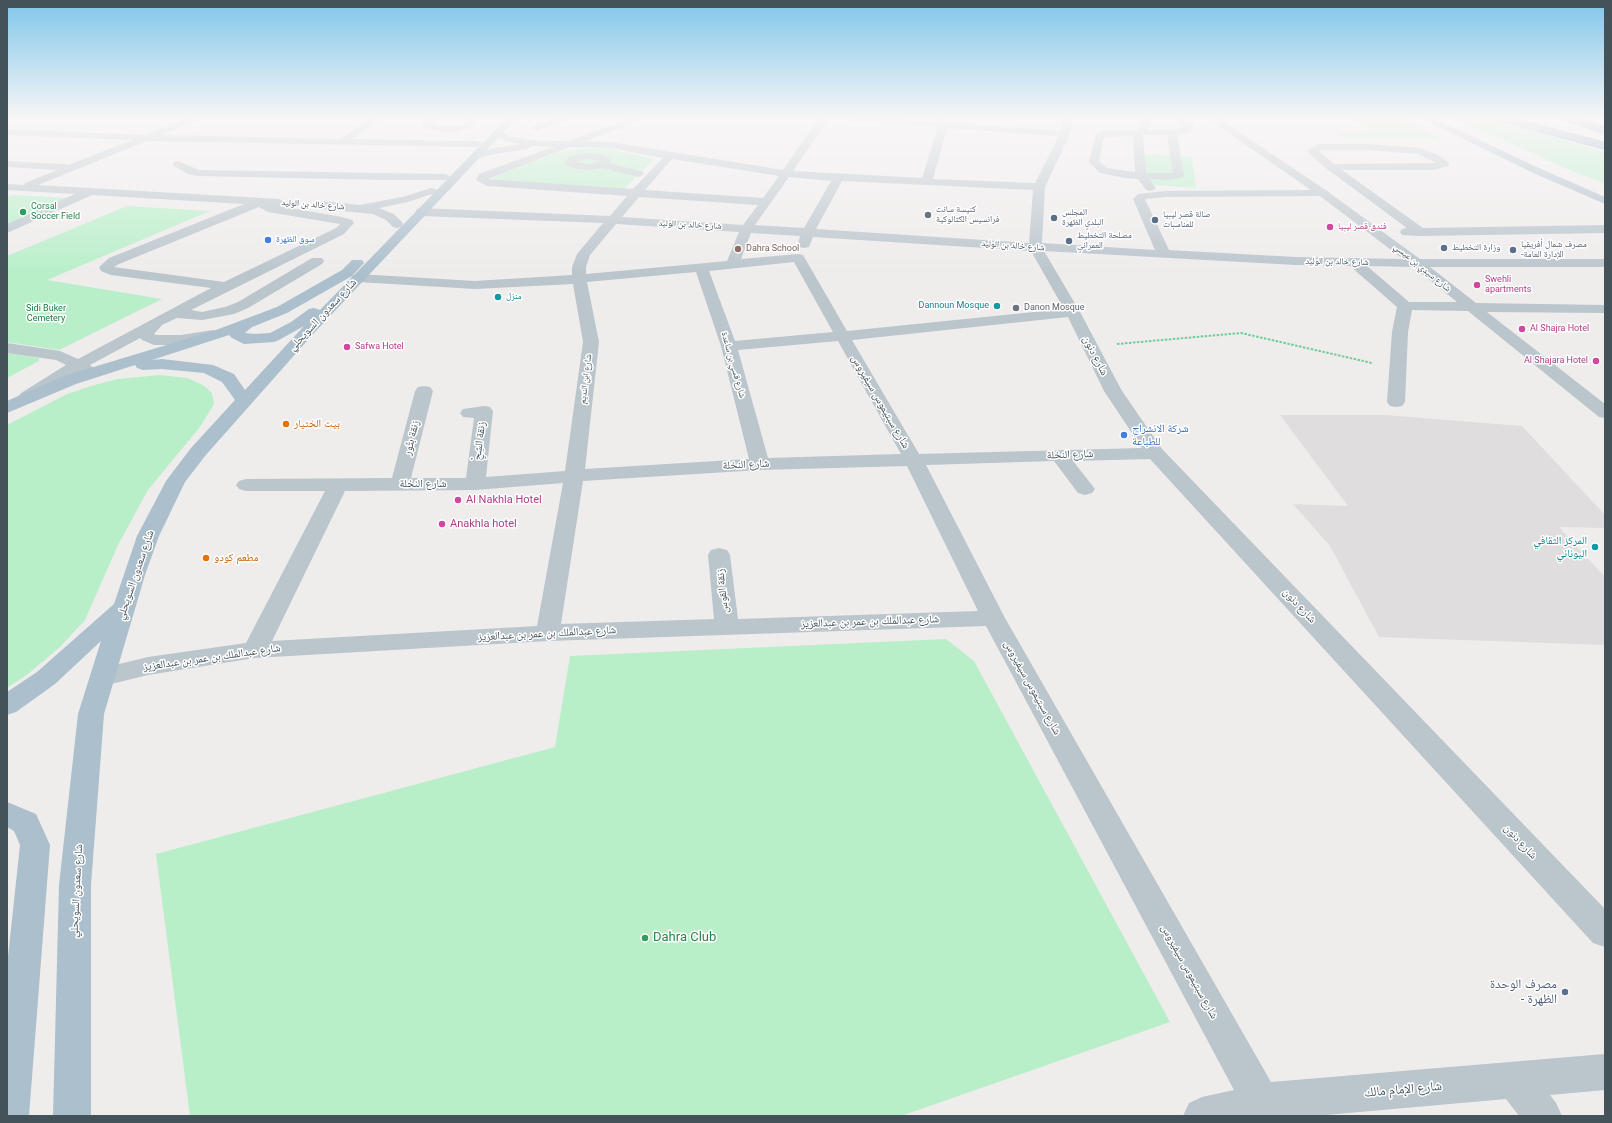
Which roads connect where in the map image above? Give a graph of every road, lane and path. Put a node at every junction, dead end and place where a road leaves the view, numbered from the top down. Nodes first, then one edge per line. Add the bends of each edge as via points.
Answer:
1 (66, 170) edge
2 (189, 170) edge
3 (453, 170) edge
4 (458, 170) edge
5 (501, 170) edge
6 (573, 170) edge
7 (626, 170) edge
8 (657, 170) edge
9 (763, 170) edge
10 (788, 170) edge
11 (909, 170) edge
12 (931, 170) edge
13 (1047, 170) edge
14 (1103, 170) edge
15 (1141, 170) edge
16 (1178, 170) edge
17 (1290, 170) edge
18 (1336, 170) edge
19 (1541, 170) edge
20 (639, 174) dead end
21 (786, 174) junction
22 (1141, 176) junction
23 (446, 177) junction
24 (929, 177) junction
25 (838, 178) junction
26 (558, 185) dead end
27 (7, 187) edge
28 (1039, 187) junction
29 (21, 188) junction
30 (93, 191) junction
31 (431, 191) junction
32 (7, 193) edge
33 (1323, 193) junction
34 (635, 194) junction
35 (1154, 194) junction
36 (1603, 198) edge
37 (264, 202) junction
38 (766, 202) junction
39 (356, 208) junction
40 (421, 212) junction
41 (612, 220) junction
42 (397, 224) junction
43 (747, 228) junction
44 (7, 229) edge
45 (1605, 229) edge
46 (808, 232) junction
47 (1376, 232) junction
48 (1420, 232) junction
49 (1035, 247) junction
50 (1164, 254) junction
51 (798, 258) junction
52 (317, 261) dead end
53 (1354, 262) junction
54 (1417, 263) junction
55 (1605, 263) edge
56 (732, 264) junction
57 (701, 267) junction
58 (358, 278) junction
59 (579, 279) junction
60 (226, 286) junction
61 (204, 298) junction
62 (243, 305) junction
63 (1405, 306) junction
64 (1470, 307) junction
65 (1605, 309) edge
66 (1073, 312) junction
67 (174, 313) junction
68 (157, 322) junction
69 (248, 323) junction
70 (221, 333) junction
71 (842, 336) junction
72 (730, 346) junction
73 (1090, 346) junction
74 (7, 348) edge
75 (78, 365) junction
76 (113, 368) junction
77 (1398, 369) junction
78 (93, 373) junction
79 (424, 391) dead end
80 (24, 399) junction
81 (244, 400) junction
82 (1396, 402) dead end
83 (7, 408) edge
84 (469, 412) dead end
85 (1605, 413) edge
86 (1155, 453) junction
87 (1059, 455) junction
88 (913, 459) junction
89 (760, 464) junction
90 (574, 476) junction
91 (400, 484) junction
92 (474, 484) junction
93 (246, 485) dead end
94 (338, 485) junction
95 (1085, 489) dead end
96 (719, 555) dead end
97 (124, 607) junction
98 (993, 618) junction
99 (727, 627) junction
100 (548, 633) junction
101 (254, 650) junction
102 (103, 677) junction
103 (7, 705) edge
104 (7, 814) edge
105 (1605, 932) edge
106 (1603, 1075) edge
107 (1514, 1080) junction
108 (1265, 1109) edge
109 (10, 1116) edge
110 (72, 1116) edge
111 (1202, 1116) edge
112 (1543, 1116) edge

1 - 29 street
2 - 23 street via 199,173
3 - 23 main road, شارع سعدون السويحلي
4 - 40 main road, شارع سعدون السويحلي
5 - 34 street via 483,176 482,180 487,183
6 - 26 street
7 - 20 street
8 - 34 street, شارع ابن النديم
9 - 21 street
10 - 21 street
11 - 24 street
12 - 24 street
13 - 28 street
14 - 22 street
15 - 22 street
16 - 22 street via 1179,175 1168,177
17 - 33 street, شارع سيدي بن عيسي
18 - 48 street
19 - 36 main road
21 - 25 street
21 - 38 street
22 - 35 street
23 - 31 main road, شارع سعدون السويحلي
24 - 25 street
24 - 28 street
25 - 46 street
27 - 29 street, شارع خالد بن الوليد
28 - 49 street
29 - 30 street, شارع خالد بن الوليد
29 - 32 street
30 - 37 street, شارع خالد بن الوليد
30 - 44 street
31 - 39 street, شارع خالد بن الوليد via 389,203
31 - 42 main road, شارع سعدون السويحلي
33 - 35 street
33 - 47 street, شارع سيدي بن عيسي
34 - 38 street
34 - 41 street, شارع ابن النديم
35 - 50 street via 1142,196 1139,200
37 - 39 street, شارع خالد بن الوليد
37 - 60 street via 264,206 268,208 348,224 340,231
37 - 60 street via 114,261 106,267 111,271
38 - 43 street
39 - 42 street, شارع خالد بن الوليد via 384,214
40 - 41 street, شارع خالد بن الوليد
40 - 58 main road, شارع سعدون السويحلي
41 - 43 street, شارع خالد بن الوليد
41 - 59 street, شارع ابن النديم via 584,254 579,267
42 - 69 main road, شارع سعدون السويحلي via 347,273 282,310
43 - 46 street, شارع خالد بن الوليد
43 - 56 street
45 - 48 street
46 - 49 street, شارع خالد بن الوليد
46 - 51 street
47 - 48 street
47 - 54 street, شارع سيدي بن عيسي
49 - 50 street, شارع خالد بن الوليد
49 - 66 street, شارع دنون
50 - 53 street, شارع خالد بن الوليد
51 - 56 street
51 - 71 street, شارع سبتيموس سيفيروس
52 - 62 street
53 - 54 street, شارع خالد بن الوليد
53 - 63 street
54 - 55 street, شارع خالد بن الوليد
54 - 64 street, شارع سيدي بن عيسي
56 - 57 street
57 - 59 street
57 - 72 street, شارع قسي بن ساعدة
58 - 59 street via 475,285
58 - 69 main road via 296,325 274,337 244,339 237,335 238,330
58 - 81 main road, شارع سعدون السويحلي
59 - 90 street, شارع ابن النديم via 591,342
60 - 61 street
61 - 62 street
61 - 67 street
62 - 67 street via 212,315
63 - 64 street
63 - 77 street via 1400,332
64 - 65 street
64 - 85 street, شارع سيدي بن عيسي
66 - 71 street
66 - 73 street, شارع دنون
67 - 68 street
68 - 70 street via 146,333 147,337 154,340 180,340
68 - 75 street
69 - 70 main road, شارع سعدون السويحلي
70 - 76 main road, شارع سعدون السويحلي
71 - 72 street
71 - 88 street, شارع سبتيموس سيفيروس
72 - 89 street, شارع قسي بن ساعدة
73 - 77 path via 1241,333
73 - 86 street, شارع دنون via 1114,391
74 - 75 street via 51,354
75 - 78 street
75 - 80 street
76 - 78 main road, شارع سعدون السويحلي
76 - 81 main road via 162,364 207,368 228,378
77 - 82 street
78 - 80 main road, شارع سعدون السويحلي
79 - 91 street, زنقة بتٌور
80 - 83 main road, شارع سعدون السويحلي
81 - 97 main road, شارع سعدون السويحلي via 176,481 148,536
84 - 92 street, ْزنقة الشِحٍ via 484,411
86 - 87 street, شارع النخلة
86 - 105 street, شارع دنون
87 - 88 street, شارع النخلة
87 - 95 street
88 - 89 street, شارع النخلة
88 - 98 street, شارع سبتيموس سيفيروس
89 - 90 street, شارع النخلة
90 - 92 street, شارع النخلة
90 - 100 street, شارع ابن النديم
91 - 92 street, شارع النخلة
91 - 94 street, شارع النخلة
93 - 94 street, شارع النخلة
94 - 101 street
96 - 99 street, زنقة القوس
97 - 102 main road, شارع سعدون السويحلي
97 - 103 main road via 46,678
98 - 99 street, شارع عبدالملك بن عمر بن عبدالعزيز
98 - 108 street, شارع سبتيموس سيفيروس
99 - 100 street, شارع عبدالملك بن عمر بن عبدالعزيز
100 - 101 street, شارع عبدالملك بن عمر بن عبدالعزيز
101 - 102 street, شارع عبدالملك بن عمر بن عبدالعزيز via 148,666
102 - 110 main road, شارع سعدون السويحلي via 91,714 75,885
104 - 109 main road via 26,823 35,845
106 - 107 street, شارع الإمام مالك
107 - 108 street, شارع الإمام مالك
107 - 112 street
108 - 111 street, شارع الإمام مالك

